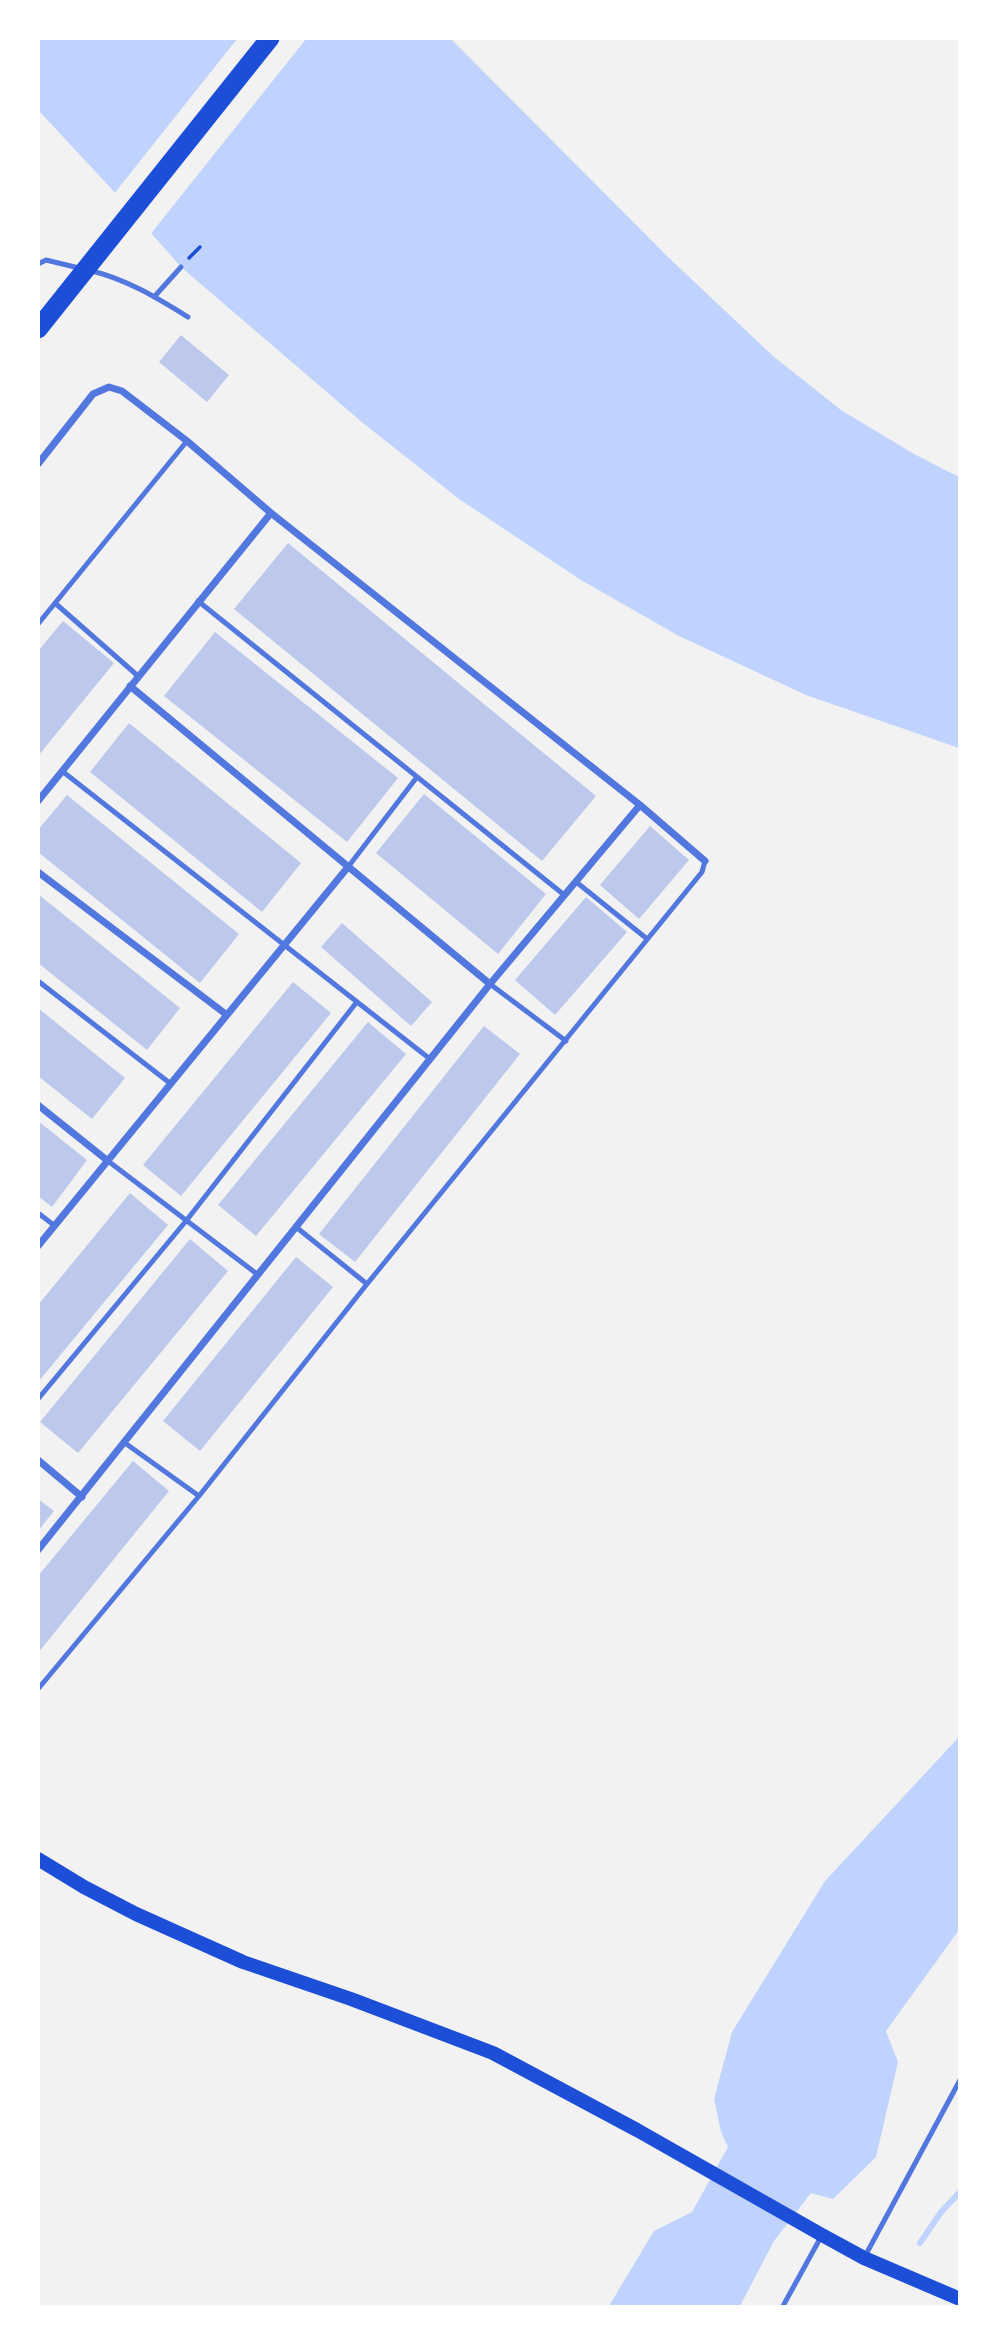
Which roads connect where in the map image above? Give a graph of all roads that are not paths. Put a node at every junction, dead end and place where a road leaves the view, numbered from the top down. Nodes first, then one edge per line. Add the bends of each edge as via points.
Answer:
1 (270, 38) edge
2 (38, 264) edge
3 (181, 267) dead end
4 (154, 297) junction
5 (188, 317) dead end
6 (38, 329) edge
7 (187, 441) junction
8 (38, 464) edge
9 (271, 513) junction
10 (198, 601) junction
11 (55, 604) junction
12 (38, 624) edge
13 (138, 676) junction
14 (130, 686) junction
15 (62, 771) junction
16 (417, 777) junction
17 (38, 801) edge
18 (640, 805) junction
19 (705, 861) joint
20 (348, 867) junction
21 (38, 872) edge
22 (575, 881) junction
23 (563, 894) junction
24 (646, 938) junction
25 (284, 945) junction
26 (38, 981) edge
27 (490, 984) junction
28 (356, 1003) junction
29 (227, 1015) junction
30 (566, 1041) junction
31 (430, 1059) junction
32 (171, 1084) junction
33 (38, 1105) edge
34 (108, 1161) junction
35 (38, 1213) edge
36 (186, 1220) junction
37 (55, 1226) junction
38 (296, 1227) junction
39 (38, 1246) edge
40 (257, 1274) junction
41 (367, 1284) junction
42 (38, 1399) edge
43 (125, 1443) junction
44 (38, 1460) edge
45 (199, 1496) junction
46 (82, 1497) junction
47 (38, 1550) edge
48 (38, 1689) edge
49 (38, 1859) edge
50 (960, 2080) edge
51 (822, 2235) junction
52 (864, 2258) junction
53 (960, 2300) edge
54 (783, 2306) edge

1 - 6 highway
2 - 4 lane via 46,260 111,275
3 - 4 lane
4 - 5 lane
7 - 8 street via 122,391 109,387 93,394
7 - 9 street
7 - 11 lane
9 - 10 street
9 - 18 street
10 - 13 street
10 - 16 lane
11 - 12 lane
11 - 13 lane
13 - 14 street
14 - 15 street
14 - 20 street
15 - 17 street
15 - 25 lane
16 - 20 lane
16 - 23 lane
18 - 19 street
18 - 22 street
19 - 24 lane via 702,872
20 - 25 street
20 - 27 street
21 - 29 street
22 - 23 street
22 - 24 lane
23 - 27 street
24 - 30 lane
25 - 28 lane
25 - 29 street
26 - 32 lane
27 - 30 lane
27 - 31 street
28 - 31 lane
28 - 36 lane
29 - 32 street
30 - 41 lane
31 - 38 street
32 - 34 street
33 - 34 street
34 - 36 lane
34 - 37 street
35 - 37 lane
36 - 40 lane
36 - 42 lane
37 - 39 street
38 - 40 street
38 - 41 lane
40 - 43 street
41 - 45 lane
43 - 45 lane
43 - 46 street
44 - 46 street
45 - 48 lane
46 - 47 street
49 - 51 main road via 136,1914 243,1962 493,2053
50 - 52 lane
51 - 52 main road
51 - 54 lane
52 - 53 main road

